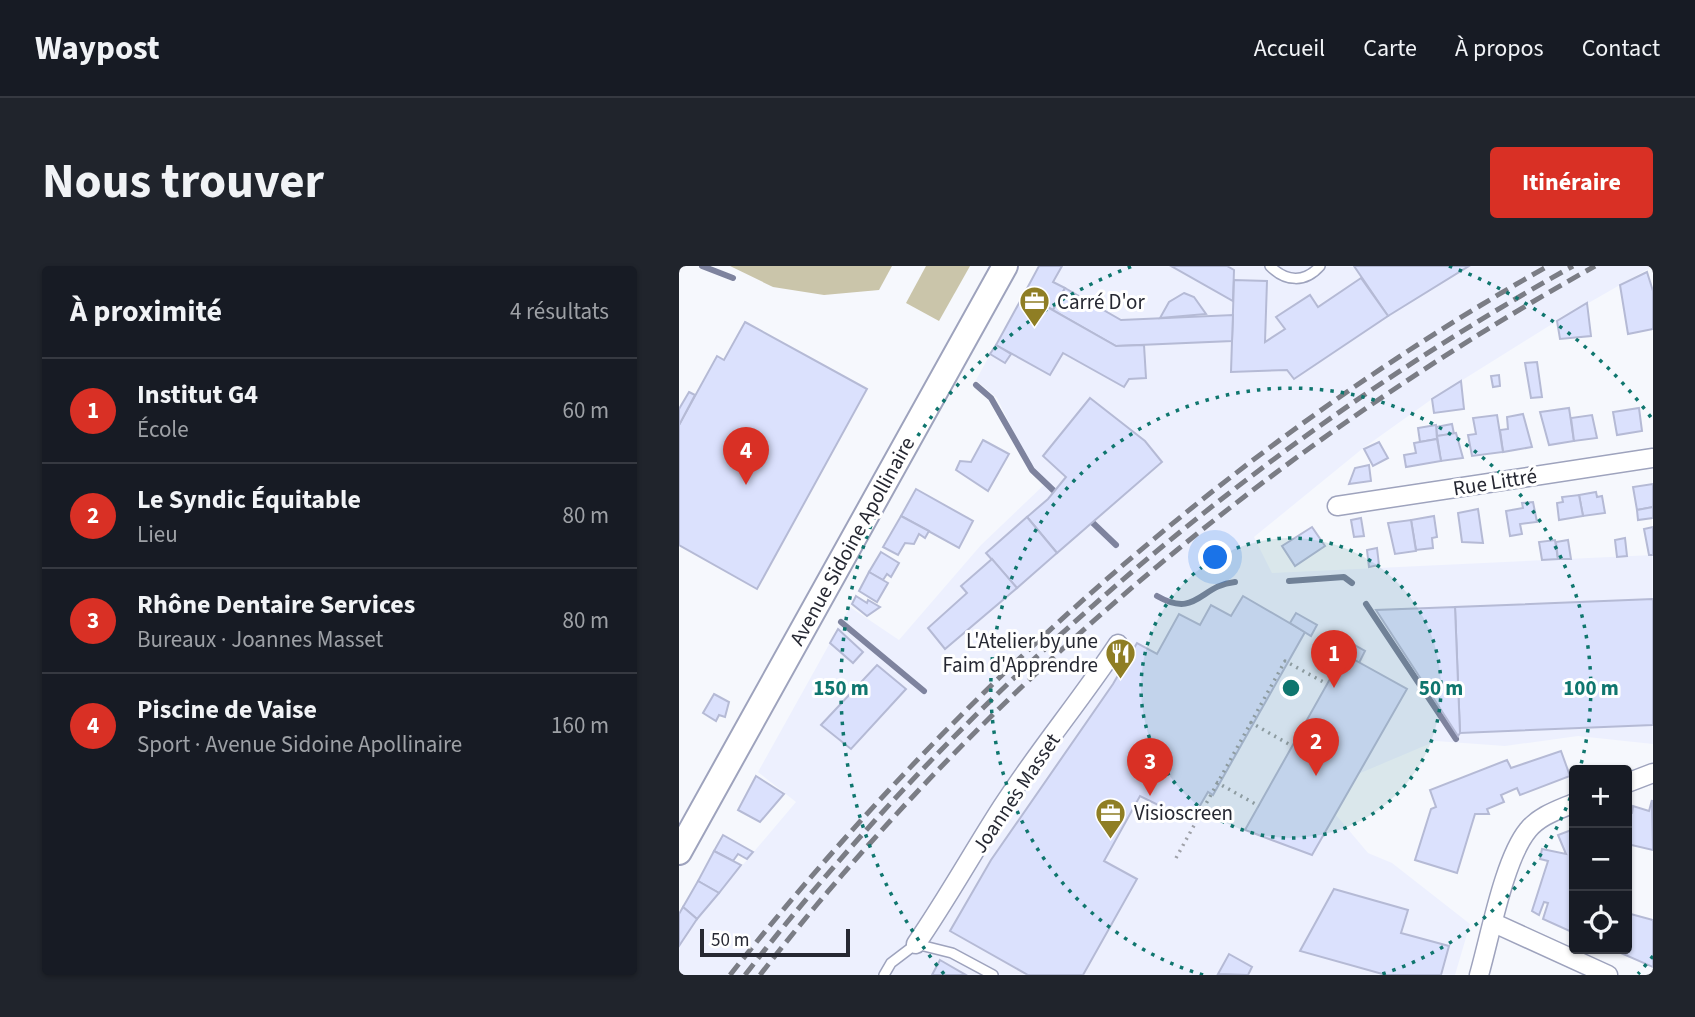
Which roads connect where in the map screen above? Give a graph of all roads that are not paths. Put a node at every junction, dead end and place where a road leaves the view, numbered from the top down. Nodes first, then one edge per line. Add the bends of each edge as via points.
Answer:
1 (1005, 266) edge
2 (1270, 266) edge
3 (1320, 266) edge
4 (1653, 458) edge
5 (1337, 506) dead end
6 (1118, 644) dead end
7 (1653, 773) edge
8 (1632, 781) edge
9 (1569, 805) edge
10 (679, 852) edge
11 (1494, 923) junction
12 (916, 944) junction
13 (884, 975) edge
14 (993, 975) edge
15 (1479, 975) edge
16 (1608, 975) edge

1 - 10 main road, Avenue Sidoine Apollinaire
2 - 3 lane via 1285,278 1295,279 1313,274
4 - 5 street, Rue Littré
6 - 12 street, Joannes Masset via 1003,806
7 - 8 street
9 - 11 street via 1528,829 1516,849
11 - 15 street
11 - 16 street
12 - 13 lane via 891,963
12 - 14 lane via 952,953

